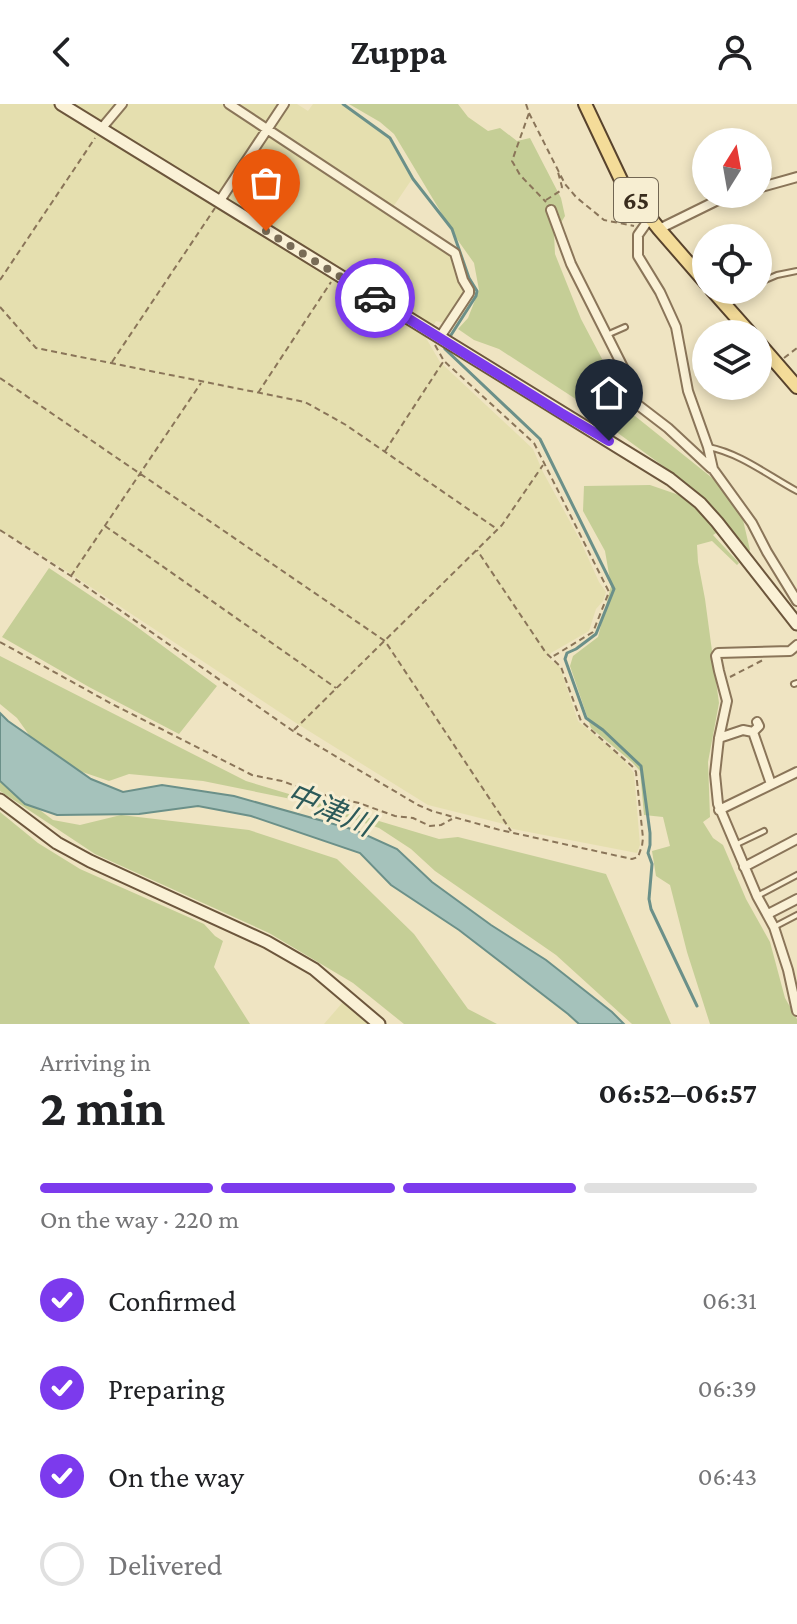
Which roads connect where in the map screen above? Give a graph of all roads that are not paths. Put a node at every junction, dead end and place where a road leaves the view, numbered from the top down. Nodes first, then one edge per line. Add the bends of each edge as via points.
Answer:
1 (61, 104) edge
2 (122, 104) edge
3 (229, 104) edge
4 (284, 104) edge
5 (585, 104) edge
6 (101, 129) junction
7 (267, 129) junction
8 (797, 177) edge
9 (772, 184) edge
10 (219, 202) junction
11 (702, 208) edge
12 (551, 210) road end
13 (650, 218) junction
14 (659, 229) junction
15 (692, 267) edge
16 (797, 271) edge
17 (772, 277) edge
18 (725, 304) edge
19 (739, 320) edge
20 (625, 327) dead end
21 (606, 335) junction
22 (442, 338) junction
23 (772, 358) edge
24 (797, 387) edge
25 (708, 447) junction
26 (713, 469) junction
27 (797, 491) edge
28 (797, 601) edge
29 (797, 624) edge
30 (797, 645) edge
31 (757, 722) dead end
32 (753, 732) junction
33 (719, 738) junction
34 (797, 772) edge
35 (771, 784) junction
36 (0, 800) edge
37 (719, 810) junction
38 (764, 831) dead end
39 (797, 839) edge
40 (735, 845) junction
41 (744, 867) junction
42 (797, 875) edge
43 (757, 896) junction
44 (797, 899) edge
45 (768, 914) junction
46 (797, 915) edge
47 (774, 927) junction
48 (793, 972) edge
49 (797, 1011) edge
50 (379, 1024) edge

1 - 6 street
2 - 6 street
3 - 7 street
4 - 7 street
5 - 13 main road, 65 via 622,182
6 - 10 street
7 - 10 street
7 - 22 street via 455,253 469,293
8 - 9 street
10 - 22 street
11 - 14 street
12 - 21 street
13 - 14 main road, 65
13 - 25 street via 638,235 638,256 676,327 688,391
14 - 15 main road, 65
16 - 17 lane
18 - 19 main road
20 - 21 lane
21 - 26 street via 638,405
22 - 29 street via 670,479 700,503
23 - 24 main road
25 - 26 street
25 - 27 lane
26 - 28 street
30 - 33 street via 790,651 718,653 727,701
31 - 32 street
32 - 33 street
32 - 35 street
33 - 37 street
34 - 35 street
35 - 37 street
36 - 50 street via 90,861 291,955
37 - 40 street
38 - 40 lane
39 - 41 street
40 - 41 street
41 - 43 street
42 - 43 lane
43 - 45 street
44 - 45 street
45 - 47 street
46 - 47 lane
47 - 48 street
48 - 49 street

